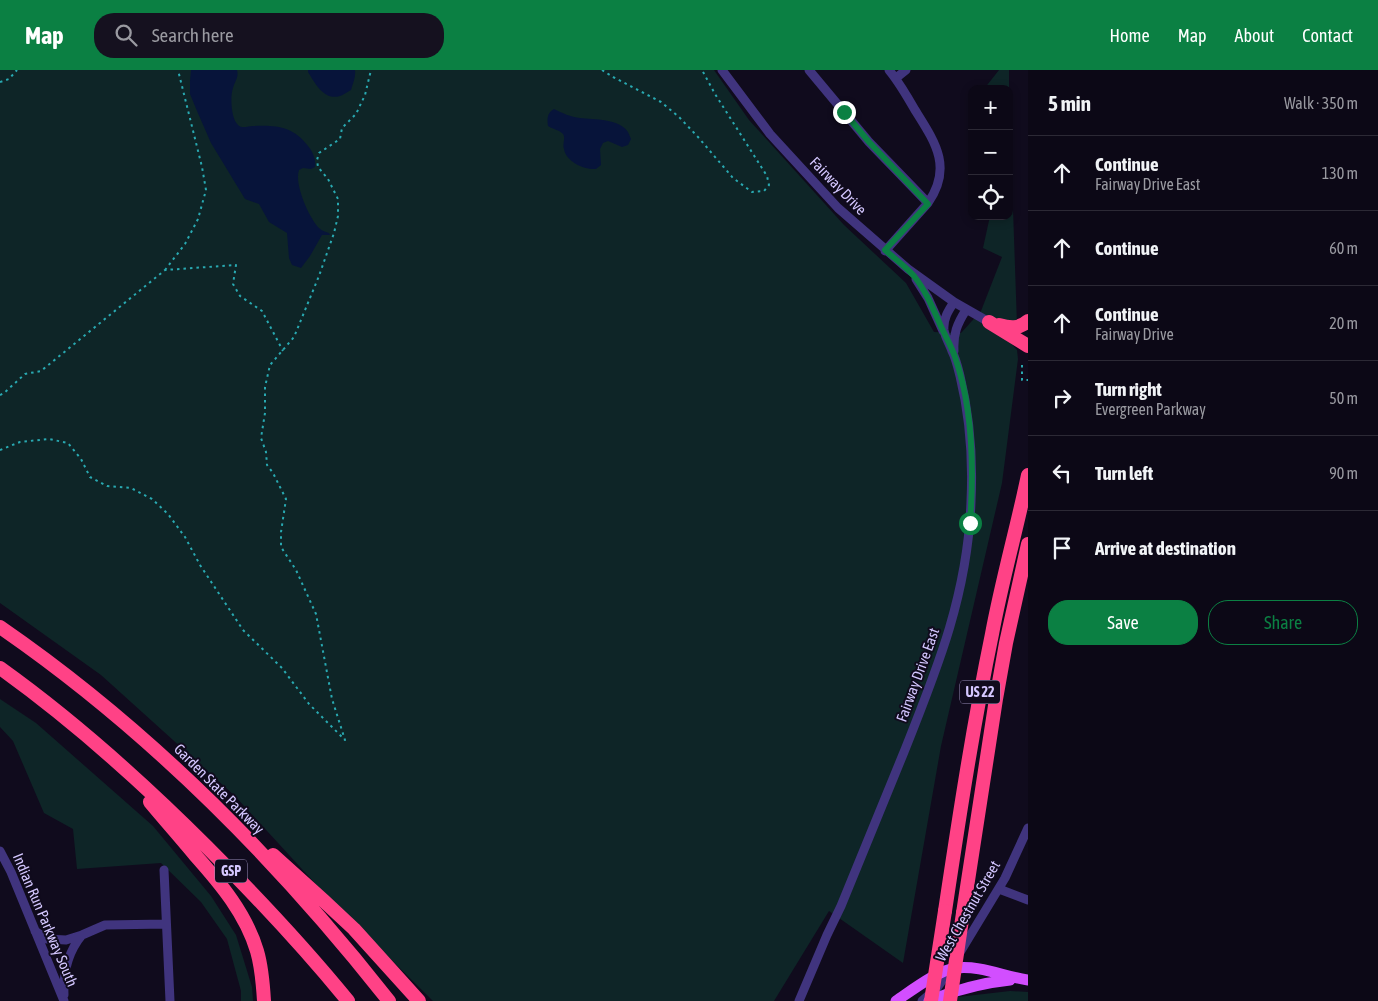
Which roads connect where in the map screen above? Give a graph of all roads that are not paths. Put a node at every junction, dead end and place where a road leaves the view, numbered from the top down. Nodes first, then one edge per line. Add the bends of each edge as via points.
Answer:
1 (722, 70) edge
2 (809, 70) edge
3 (889, 70) edge
4 (906, 70) edge
5 (896, 78) junction
6 (928, 204) junction
7 (885, 250) junction
8 (908, 269) junction
9 (954, 302) junction
10 (966, 310) junction
11 (1028, 321) edge
12 (988, 322) junction
13 (946, 337) junction
14 (1028, 346) edge
15 (955, 358) junction
16 (1028, 474) edge
17 (1028, 544) edge
18 (0, 627) edge
19 (0, 668) edge
20 (105, 751) junction
21 (175, 768) junction
22 (1028, 828) edge
23 (0, 851) edge
24 (164, 870) dead end
25 (999, 889) junction
26 (1028, 900) edge
27 (166, 924) junction
28 (34, 931) junction
29 (82, 935) junction
30 (950, 969) junction
31 (1024, 980) edge
32 (64, 1001) edge
33 (170, 1001) edge
34 (264, 1001) edge
35 (348, 1001) edge
36 (389, 1001) edge
37 (419, 1001) edge
38 (801, 1001) edge
39 (896, 1001) edge
40 (922, 1001) edge
41 (930, 1001) edge
42 (950, 1001) edge

1 - 7 street, Fairway Drive via 770,134 838,208
2 - 6 street via 869,142
3 - 5 street
4 - 5 street
5 - 6 street via 939,153 940,173
6 - 7 street
7 - 8 street, Fairway Drive
8 - 9 street, Fairway Drive
8 - 13 street via 928,298
9 - 10 street, Fairway Drive
9 - 13 street, Fairway Drive East via 945,318
10 - 12 street, Fairway Drive
10 - 15 street, Fairway Drive East via 954,334
11 - 12 highway via 1015,328
12 - 14 highway
13 - 15 street, Fairway Drive East
15 - 38 street, Fairway Drive East via 965,401 972,470 968,538 957,604 926,698
16 - 41 highway, US 22, bridge via 981,689
17 - 42 highway, US 22, bridge via 996,699
18 - 21 highway, Garden State Parkway / GSP via 96,698
19 - 20 highway, GSP
20 - 34 highway via 215,877 237,907 257,951
20 - 35 highway, GSP via 230,871
21 - 36 highway, Garden State Parkway / GSP via 285,879
21 - 37 highway via 363,938
22 - 25 street, West Chestnut Street
23 - 28 street, Indian Run Parkway South
24 - 27 street
25 - 26 street
25 - 30 street, West Chestnut Street
27 - 29 street via 105,925
27 - 33 street
28 - 29 street via 53,940
28 - 32 street, Indian Run Parkway South
29 - 32 street via 67,965
30 - 31 main road via 976,969
30 - 39 main road
30 - 40 street, West Chestnut Street via 937,988
31 - 41 main road via 997,981

